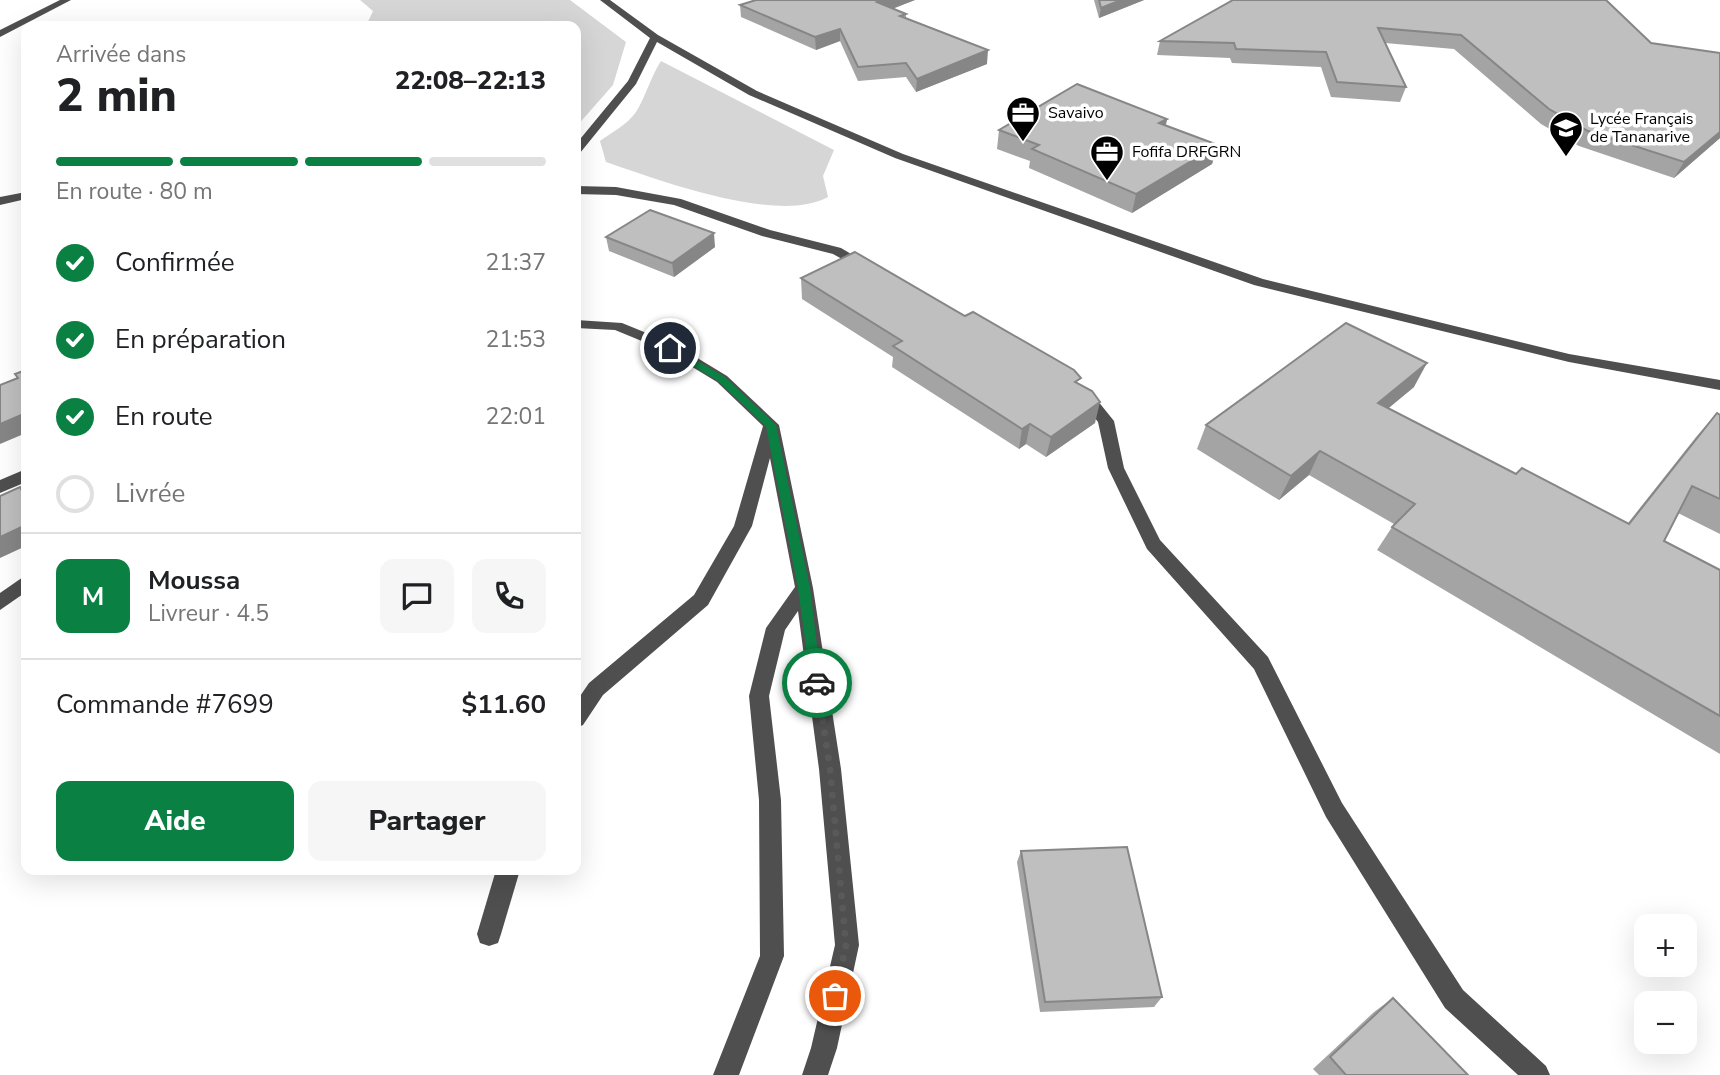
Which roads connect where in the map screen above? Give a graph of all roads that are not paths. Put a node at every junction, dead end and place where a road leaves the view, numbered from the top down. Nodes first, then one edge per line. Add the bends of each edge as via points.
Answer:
1 (67, 0) edge
2 (604, 0) edge
3 (26, 21) edge
4 (21, 23) edge
5 (0, 34) edge
6 (655, 37) junction
7 (581, 144) edge
8 (581, 190) edge
9 (21, 197) edge
10 (0, 201) edge
11 (878, 273) edge
12 (581, 324) edge
13 (1064, 376) edge
14 (1720, 385) edge
15 (771, 425) junction
16 (21, 477) edge
17 (0, 487) edge
18 (21, 586) edge
19 (804, 588) junction
20 (0, 603) edge
21 (581, 712) edge
22 (507, 875) edge
23 (489, 934) dead end
24 (726, 1075) edge
25 (815, 1075) edge
26 (1537, 1075) edge

1 - 3 street
2 - 6 street
4 - 5 street
6 - 7 street via 632,82
6 - 14 street via 753,93 899,156 1259,282 1569,358
8 - 11 street via 677,202 766,233 837,251
9 - 10 street
12 - 15 street via 617,327 670,348 722,379
13 - 26 street via 1094,403 1106,421 1116,468 1153,544 1261,663 1334,810 1454,999
15 - 19 street
15 - 21 street via 743,526 701,600 596,689
16 - 17 street
18 - 20 street
19 - 24 street via 776,628 759,696 770,800 772,956
19 - 25 street via 830,769 846,945
22 - 23 street

